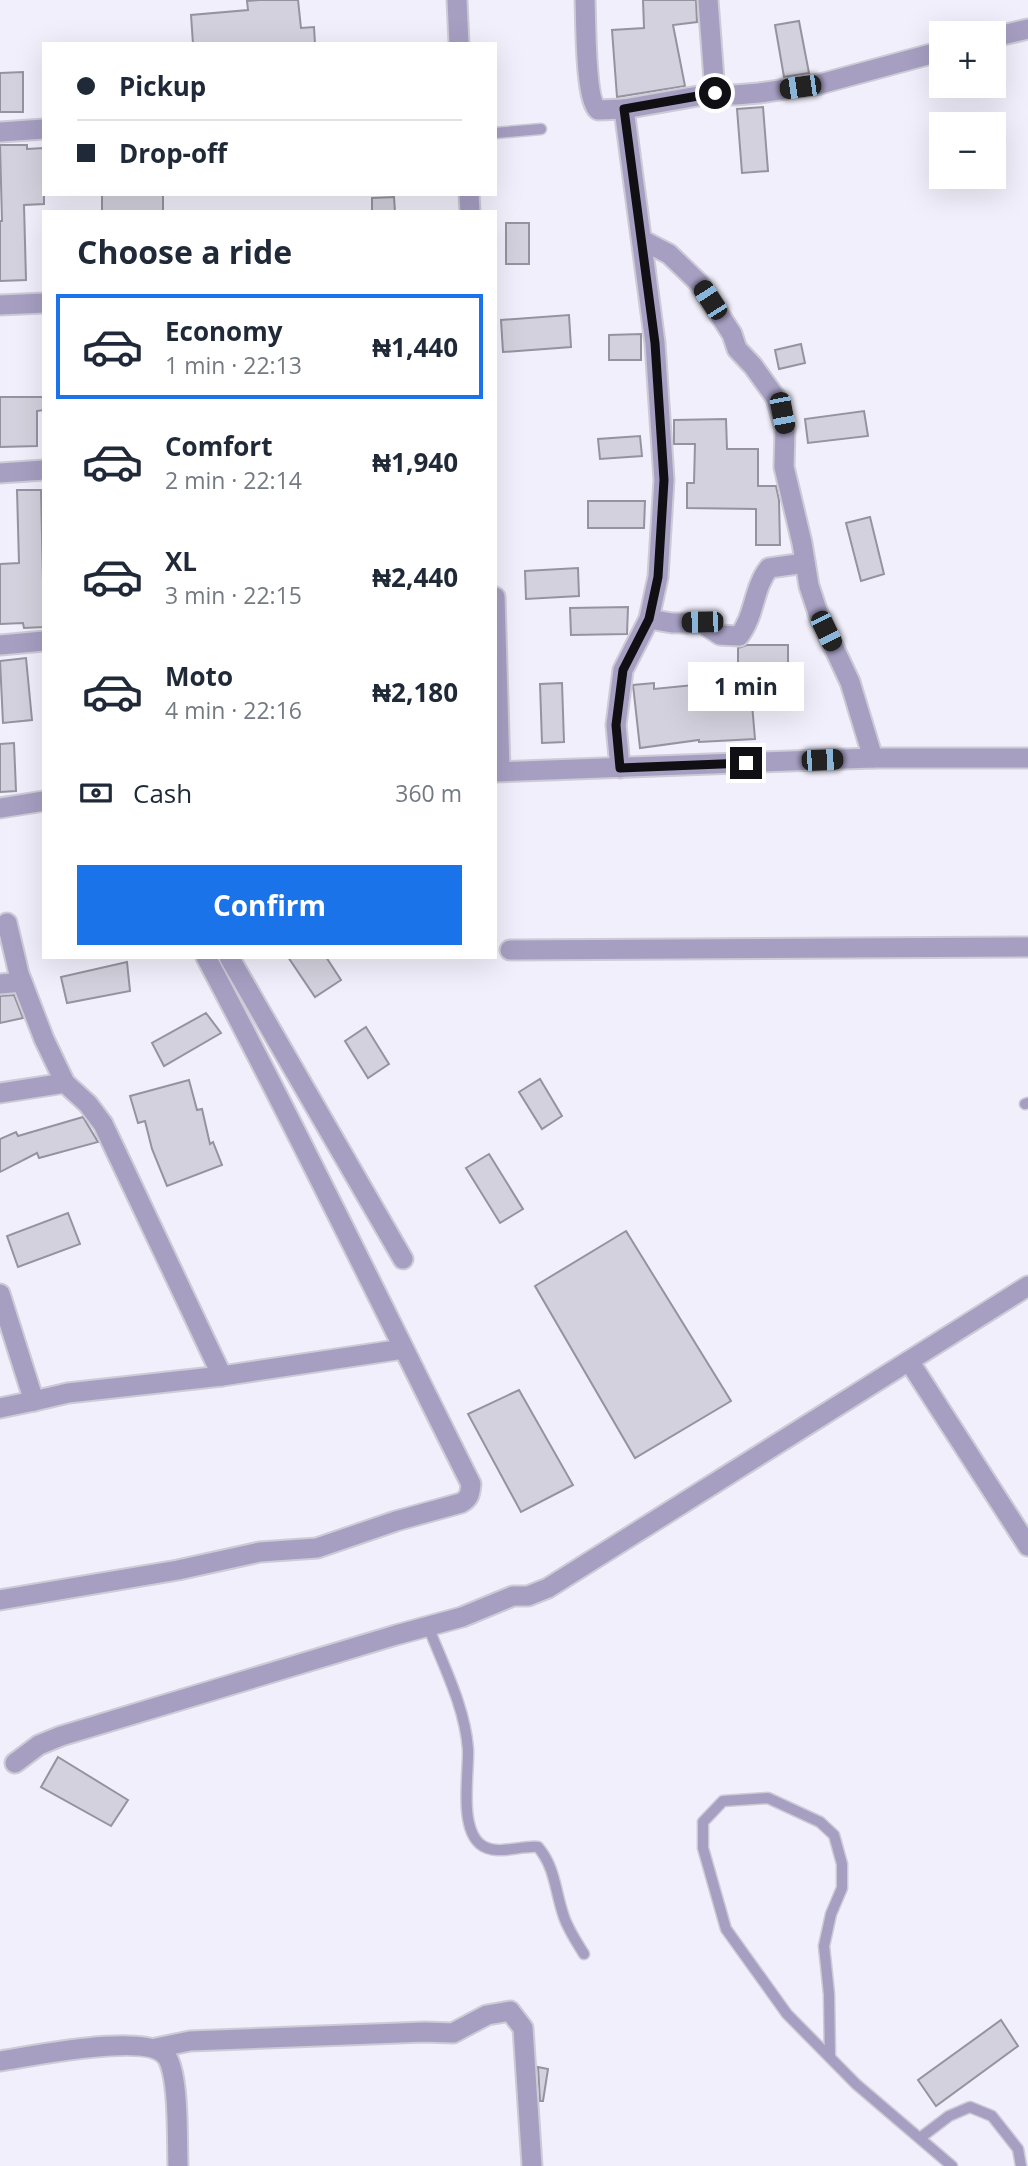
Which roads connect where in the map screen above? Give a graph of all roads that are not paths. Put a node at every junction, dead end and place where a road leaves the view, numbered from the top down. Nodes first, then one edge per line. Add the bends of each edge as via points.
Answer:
1 (457, 0) edge
2 (585, 0) edge
3 (708, 0) edge
4 (1028, 29) edge
5 (1006, 34) edge
6 (459, 42) edge
7 (929, 55) edge
8 (715, 93) junction
9 (624, 109) junction
10 (42, 129) edge
11 (541, 129) dead end
12 (0, 132) edge
13 (497, 133) edge
14 (642, 240) junction
15 (42, 303) edge
16 (0, 305) edge
17 (42, 470) edge
18 (0, 473) edge
19 (805, 563) junction
20 (649, 619) junction
21 (42, 641) edge
22 (0, 645) edge
23 (873, 758) junction
24 (1028, 758) edge
25 (620, 768) junction
26 (497, 771) edge
27 (42, 801) edge
28 (0, 808) edge
29 (7, 923) dead end
30 (1028, 947) edge
31 (510, 950) dead end
32 (207, 959) edge
33 (230, 959) edge
34 (22, 982) junction
35 (0, 984) edge
36 (65, 1083) junction
37 (0, 1093) edge
38 (403, 1259) dead end
39 (1028, 1286) edge
40 (0, 1294) edge
41 (403, 1349) junction
42 (909, 1361) junction
43 (222, 1377) junction
44 (34, 1401) junction
45 (0, 1408) edge
46 (1028, 1546) edge
47 (0, 1600) edge
48 (428, 1626) junction
49 (15, 1763) dead end
50 (584, 1954) dead end
51 (156, 2049) junction
52 (830, 2057) junction
53 (0, 2062) edge
54 (920, 2138) junction
55 (178, 2166) edge
56 (532, 2166) edge
57 (952, 2166) edge
58 (1021, 2166) edge

1 - 6 street
2 - 9 street via 592,104 598,110
3 - 8 street
4 - 5 street
7 - 8 street via 820,84 759,93
8 - 9 street
9 - 14 street
10 - 12 street
11 - 13 lane
14 - 19 street via 668,254 699,283 733,334 737,349 776,398 785,429 784,467
14 - 20 street via 655,343 664,480 658,577
15 - 16 street
17 - 18 street
19 - 20 street via 769,568 760,579 739,636 720,635 702,622
19 - 23 street via 819,617 850,682
20 - 25 street via 623,670 616,725
21 - 22 street
23 - 24 street
23 - 25 street
25 - 26 street
27 - 28 street
29 - 34 street
30 - 31 street
32 - 41 street
33 - 38 street
34 - 35 street
34 - 36 street
36 - 37 street
36 - 43 street via 103,1124
39 - 42 street
40 - 44 street
41 - 43 street
41 - 47 street via 471,1484 467,1500 317,1548 260,1552
42 - 46 street
42 - 48 street via 548,1588
43 - 44 street
44 - 45 street
48 - 49 street via 61,1736
48 - 50 lane via 464,1726 467,1804 474,1835 491,1849 538,1847 552,1870 563,1915
51 - 53 street via 83,2048
51 - 55 street via 167,2056 172,2073
51 - 56 street via 190,2040 453,2033 487,2015 510,2011 523,2028
52 - 52 lane via 824,1946 842,1888 842,1864 834,1835 820,1822 768,1798 723,1801 703,1822 704,1847 726,1929 787,2014
52 - 54 lane
54 - 57 lane
54 - 58 lane via 970,2107 992,2116 1018,2149

